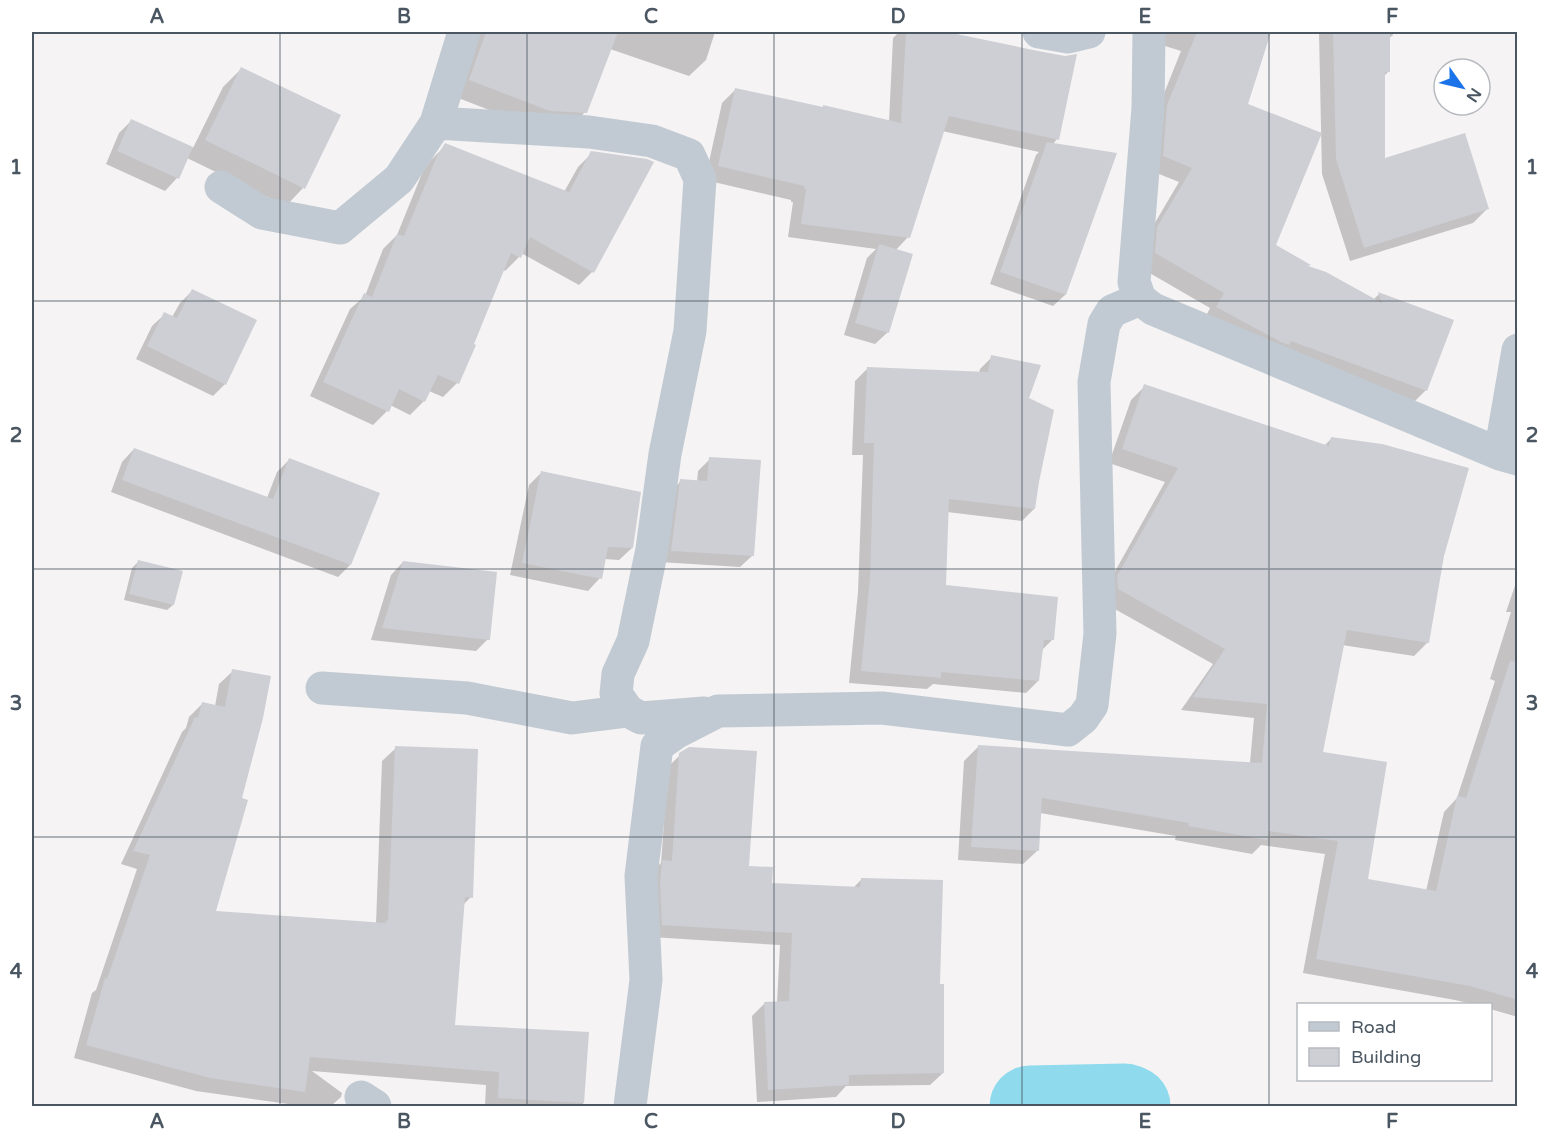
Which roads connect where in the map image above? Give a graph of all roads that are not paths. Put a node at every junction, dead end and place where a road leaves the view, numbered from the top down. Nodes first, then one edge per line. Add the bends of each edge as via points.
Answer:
1 (464, 32) edge
2 (1039, 32) edge
3 (1089, 32) edge
4 (1149, 32) edge
5 (436, 123) junction
6 (221, 187) dead end
7 (1140, 299) junction
8 (1518, 351) edge
9 (1509, 457) edge
10 (322, 688) dead end
11 (628, 711) junction
12 (718, 711) junction
13 (630, 1107) edge

1 - 5 street
2 - 3 street via 1068,37
4 - 7 street via 1148,108 1134,282
5 - 6 street via 399,179 340,228 262,213
5 - 11 street via 589,132 651,141 689,155 700,179 690,331 633,640 618,674 616,694
7 - 9 street via 1153,309
7 - 12 street via 1112,311 1104,324 1094,382 1100,634 1092,705 1083,718 1068,730 882,708
8 - 9 street
10 - 11 street via 466,698 572,718
11 - 12 street via 641,718
12 - 13 street via 657,746 642,876 646,980

